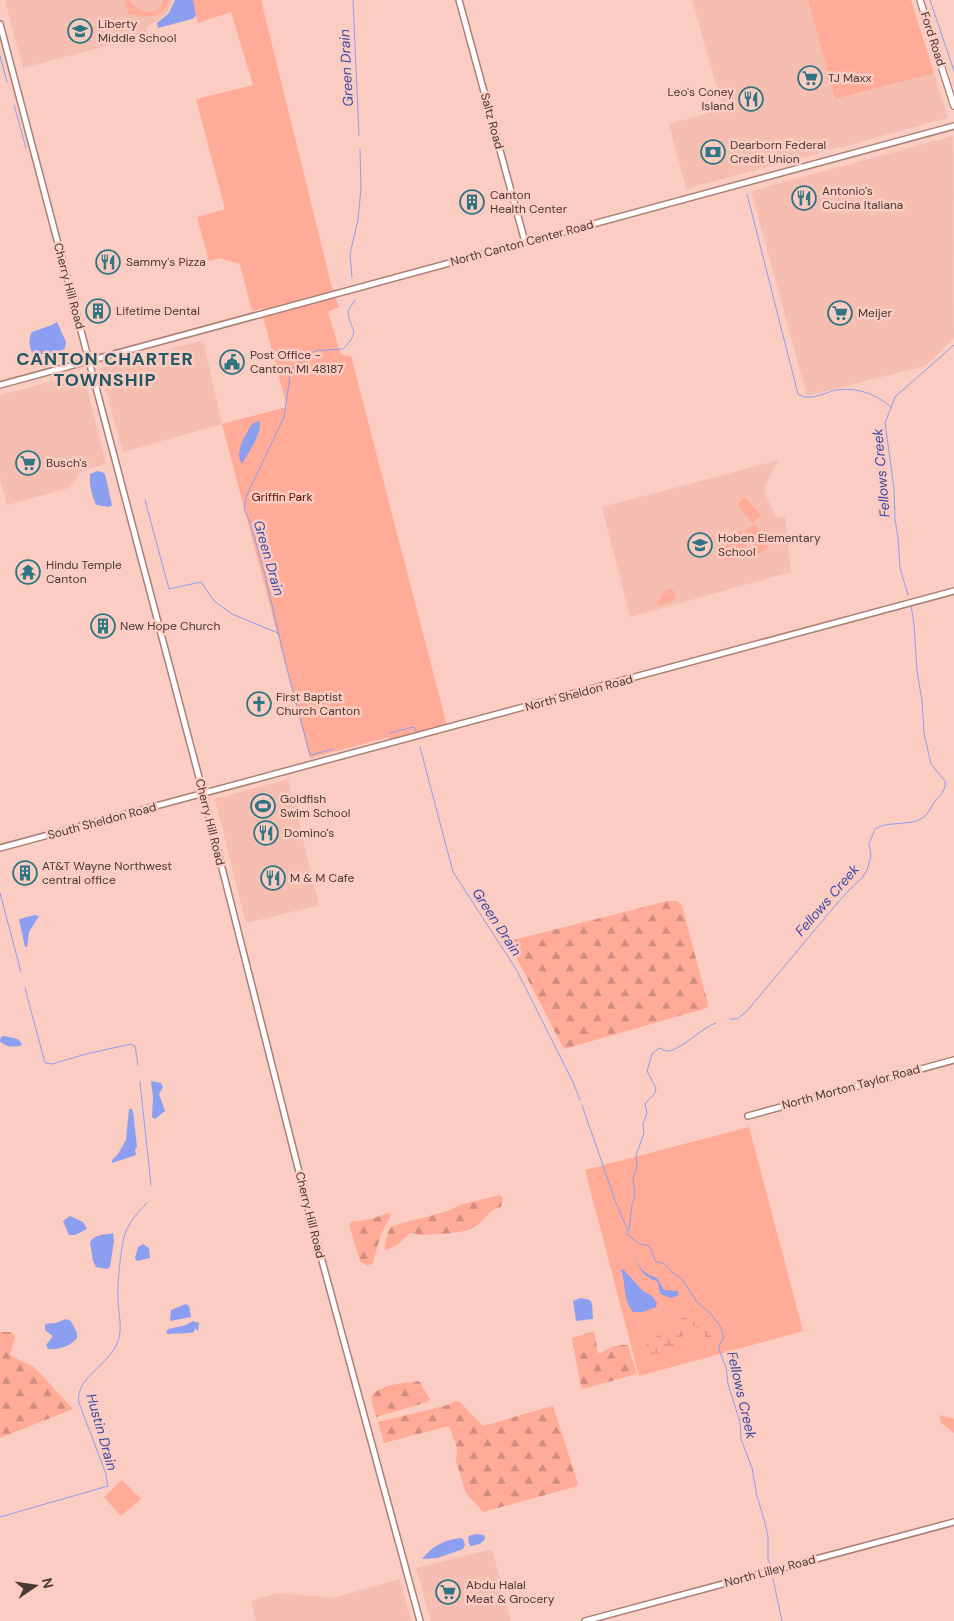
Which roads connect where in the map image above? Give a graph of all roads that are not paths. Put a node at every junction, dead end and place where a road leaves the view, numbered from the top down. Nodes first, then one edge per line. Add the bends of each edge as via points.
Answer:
1 (459, 0) edge
2 (920, 0) edge
3 (0, 24) edge
4 (954, 106) edge
5 (954, 126) edge
6 (525, 242) junction
7 (89, 361) junction
8 (0, 385) edge
9 (954, 591) edge
10 (203, 794) junction
11 (0, 848) edge
12 (954, 1060) edge
13 (748, 1116) dead end
14 (954, 1522) edge
15 (420, 1621) edge
16 (585, 1621) edge

1 - 6 main road, Saltz Road
2 - 4 main road, Ford Road
3 - 7 main road, Cherry Hill Road
5 - 6 main road, North Canton Center Road
6 - 7 main road, North Canton Center Road
7 - 8 main road, North Canton Center Road
7 - 10 main road, Cherry Hill Road
9 - 10 main road, North Sheldon Road
10 - 11 main road, South Sheldon Road
10 - 15 main road, Cherry Hill Road via 315,1235
12 - 13 main road, North Morton Taylor Road
14 - 16 main road, North Lilley Road

